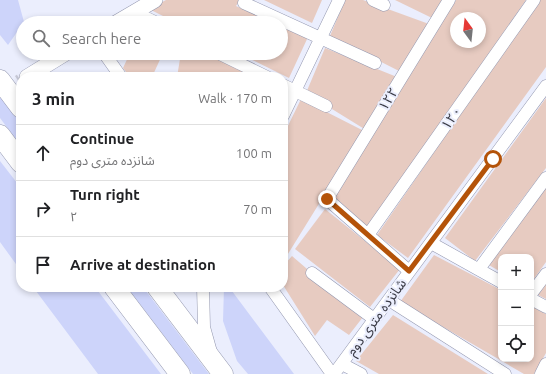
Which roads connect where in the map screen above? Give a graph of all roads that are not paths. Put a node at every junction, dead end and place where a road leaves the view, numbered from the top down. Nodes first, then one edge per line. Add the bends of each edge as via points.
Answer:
1 (155, 0) edge
2 (339, 0) edge
3 (450, 0) edge
4 (534, 0) edge
5 (244, 3) dead end
6 (134, 12) junction
7 (127, 16) edge
8 (142, 16) edge
9 (273, 16) edge
10 (288, 23) edge
11 (321, 38) junction
12 (55, 60) edge
13 (109, 60) edge
14 (233, 60) edge
15 (375, 63) dead end
16 (35, 72) edge
17 (117, 72) edge
18 (258, 72) edge
19 (0, 80) edge
20 (546, 86) edge
21 (288, 87) edge
22 (295, 90) junction
23 (16, 101) edge
24 (288, 105) edge
25 (326, 106) dead end
26 (0, 135) edge
27 (0, 143) edge
28 (16, 157) edge
29 (16, 159) edge
30 (546, 178) edge
31 (368, 235) junction
32 (431, 243) junction
33 (478, 269) junction
34 (409, 271) junction
35 (312, 273) dead end
36 (546, 274) edge
37 (498, 280) edge
38 (534, 290) edge
39 (118, 292) edge
40 (161, 292) edge
41 (203, 292) edge
42 (274, 292) edge
43 (388, 300) junction
44 (534, 301) edge
45 (546, 307) edge
46 (374, 319) junction
47 (342, 364) junction
48 (546, 364) edge
49 (218, 368) edge
50 (180, 374) edge
51 (333, 374) edge
52 (361, 374) edge
53 (505, 374) edge
54 (541, 374) edge

1 - 6 street
2 - 11 street
3 - 31 street, ۱۲۲ via 327,199
4 - 31 street, ۱۲۰
5 - 9 street
6 - 7 street
6 - 8 street
10 - 11 street
11 - 15 street
11 - 22 street
12 - 16 street
13 - 17 street
14 - 18 street
19 - 23 highway
20 - 32 street, شانزده متری دوم
21 - 22 street
22 - 24 street
22 - 25 street
26 - 28 highway
27 - 29 highway
30 - 33 street
31 - 34 street
32 - 33 street
32 - 34 street, شانزده متری دوم
33 - 37 street
34 - 43 street, شانزده متری دوم
35 - 46 street
36 - 38 street
39 - 50 highway
40 - 49 highway
41 - 49 street via 204,327
42 - 51 street
43 - 46 street, شانزده متری دوم
43 - 53 street
44 - 45 street
46 - 47 street, شانزده متری دوم
47 - 51 street, شانزده متری دوم
47 - 52 street
48 - 54 street

